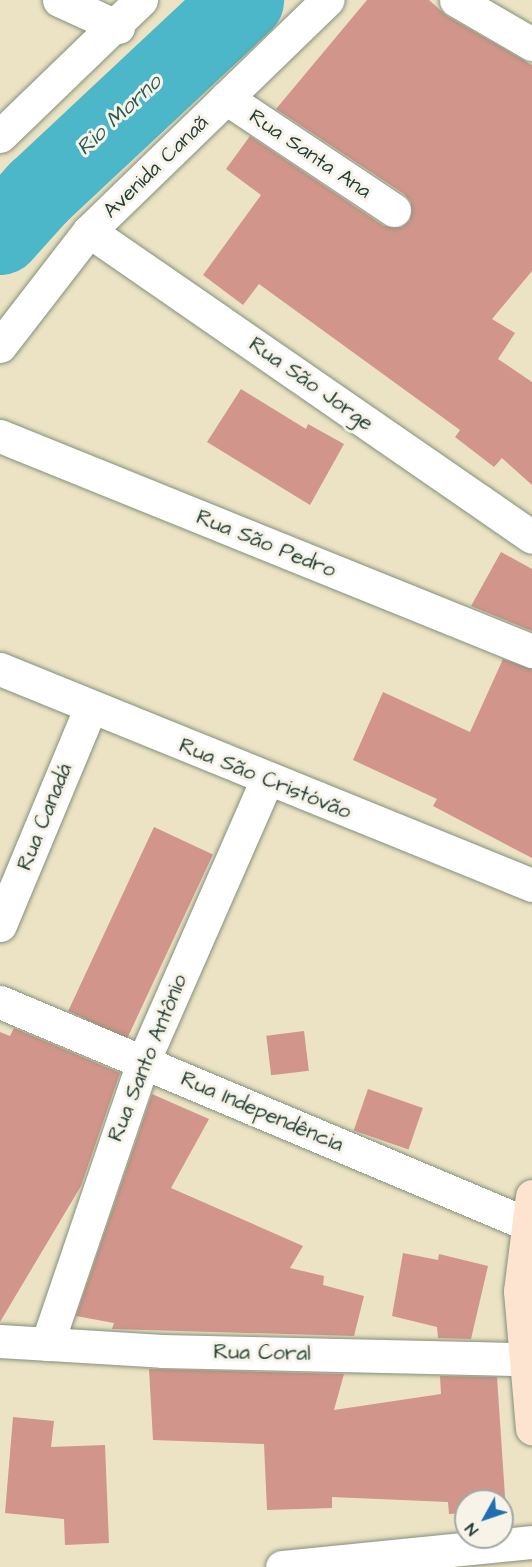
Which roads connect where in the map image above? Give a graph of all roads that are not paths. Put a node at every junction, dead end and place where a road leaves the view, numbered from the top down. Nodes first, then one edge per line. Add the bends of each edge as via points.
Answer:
1 (59, 0) edge
2 (141, 0) edge
3 (327, 0) edge
4 (456, 0) edge
5 (118, 27) junction
6 (532, 44) edge
7 (226, 98) junction
8 (0, 136) edge
9 (394, 210) dead end
10 (89, 231) junction
11 (0, 346) edge
12 (0, 436) edge
13 (532, 537) edge
14 (532, 651) edge
15 (0, 669) edge
16 (90, 708) junction
17 (267, 779) junction
18 (532, 885) edge
19 (0, 925) edge
20 (0, 1002) edge
21 (143, 1062) junction
22 (528, 1209) edge
23 (0, 1341) edge
24 (47, 1344) junction
25 (523, 1359) junction
26 (532, 1428) edge
27 (532, 1542) edge
28 (282, 1567) edge

1 - 5 street
2 - 5 street
3 - 7 street, Avenida Canaã
4 - 6 street
5 - 8 street
7 - 9 street, Rua Santa Ana
7 - 10 street, Avenida Canaã
10 - 11 street, Avenida Canaã
10 - 13 street, Rua São Jorge
12 - 14 street, Rua São Pedro
15 - 16 street, Rua São Cristóvão
16 - 17 street, Rua São Cristóvão
16 - 19 street, Rua Canadá
17 - 18 street, Rua São Cristóvão
17 - 21 street, Rua Santo Antônio
20 - 21 street, Rua Independência
21 - 22 street, Rua Independência
21 - 24 street, Rua Santo Antônio
22 - 25 main road
23 - 24 street, Rua Coral
24 - 25 street, Rua Coral
25 - 26 main road
27 - 28 street

